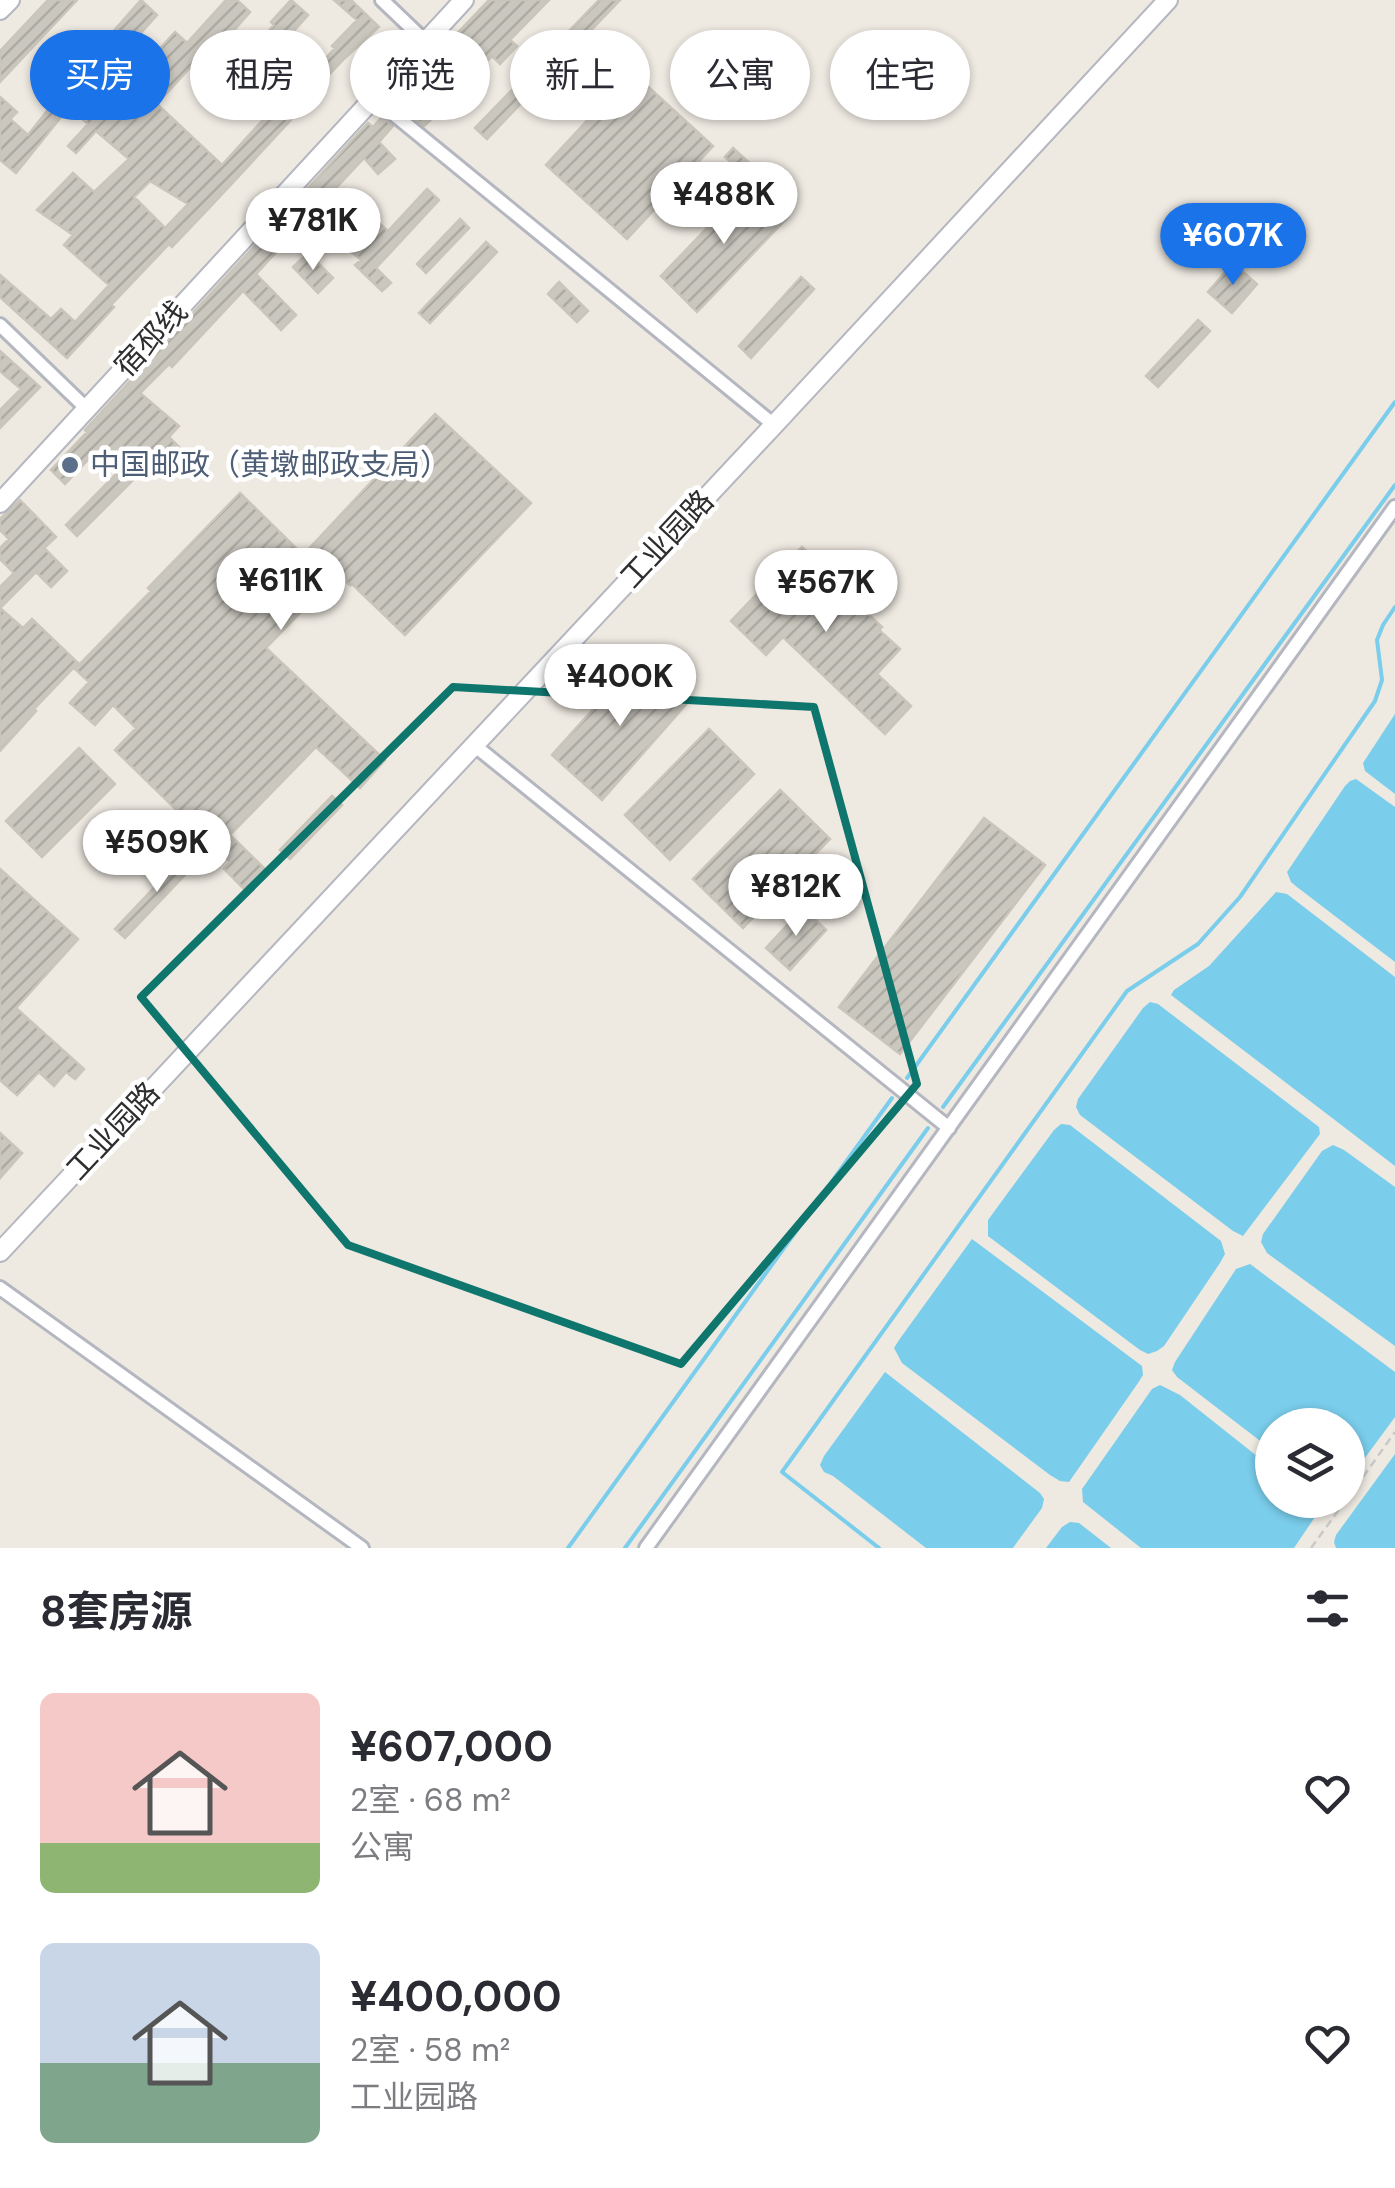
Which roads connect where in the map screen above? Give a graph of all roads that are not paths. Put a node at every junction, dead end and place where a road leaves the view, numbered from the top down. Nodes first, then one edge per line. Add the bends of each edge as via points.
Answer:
1 (10, 0) edge
2 (382, 0) edge
3 (464, 0) edge
4 (1168, 0) edge
5 (0, 10) edge
6 (413, 30) edge
7 (437, 30) edge
8 (354, 120) edge
9 (401, 120) edge
10 (0, 325) edge
11 (86, 409) junction
12 (774, 425) junction
13 (0, 502) edge
14 (1395, 507) edge
15 (474, 745) junction
16 (948, 1128) junction
17 (0, 1252) edge
18 (0, 1288) edge
19 (362, 1548) edge
20 (646, 1548) edge

1 - 5 street
2 - 6 street
3 - 7 street, 宿邳线
4 - 12 street, 工业园路
8 - 11 street, 宿邳线
9 - 12 street
10 - 11 street
11 - 13 street, 宿邳线
12 - 15 street, 工业园路
14 - 16 street
15 - 16 street
15 - 17 street, 工业园路
16 - 20 street
18 - 19 street

